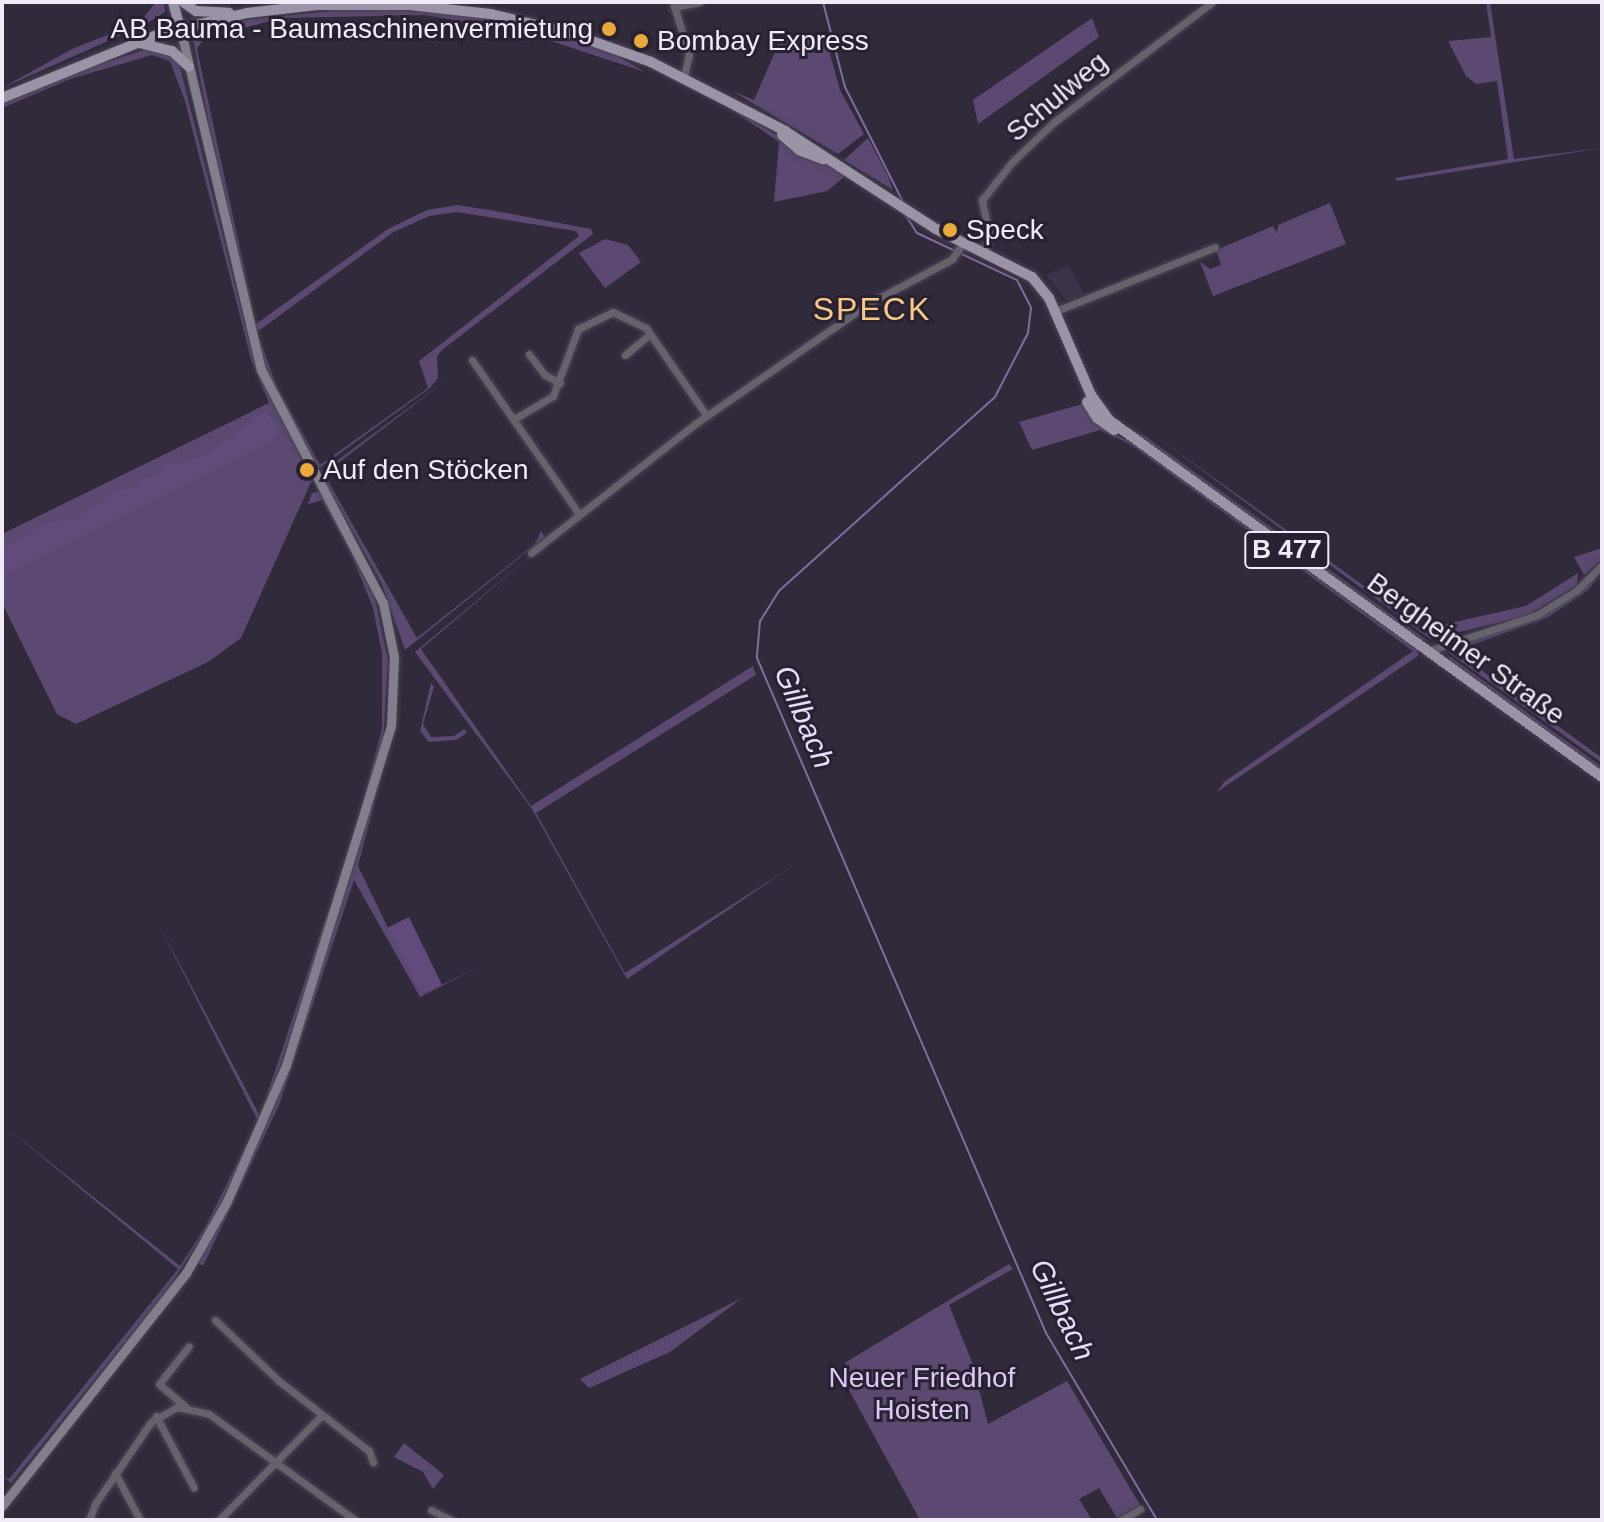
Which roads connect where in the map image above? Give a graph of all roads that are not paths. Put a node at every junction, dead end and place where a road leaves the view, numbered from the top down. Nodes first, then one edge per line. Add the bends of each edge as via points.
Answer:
1 (173, 2) edge
2 (183, 2) edge
3 (700, 2) edge
4 (1212, 2) edge
5 (674, 4) edge
6 (247, 13) junction
7 (180, 28) junction
8 (133, 42) junction
9 (189, 67) junction
10 (684, 77) junction
11 (2, 98) edge
12 (963, 243) junction
13 (1215, 247) dead end
14 (984, 253) junction
15 (1056, 311) junction
16 (650, 334) junction
17 (529, 354) dead end
18 (625, 355) dead end
19 (472, 360) dead end
20 (560, 383) junction
21 (707, 416) junction
22 (514, 419) junction
23 (579, 514) junction
24 (531, 553) dead end
25 (1602, 565) edge
26 (1428, 651) junction
27 (1602, 777) edge
28 (215, 1320) dead end
29 (189, 1346) dead end
30 (186, 1407) junction
31 (322, 1415) junction
32 (156, 1416) junction
33 (373, 1462) dead end
34 (276, 1466) junction
35 (115, 1473) junction
36 (194, 1488) dead end
37 (2, 1506) edge
38 (1140, 1509) dead end
39 (431, 1510) dead end
40 (89, 1520) edge
41 (140, 1520) edge
42 (219, 1520) edge
43 (355, 1520) edge
44 (451, 1520) edge
45 (1121, 1520) edge

1 - 7 main road
2 - 6 main road via 201,12
3 - 5 street
4 - 14 street, Schulweg via 1054,122 1012,162 982,200 989,234
5 - 10 street via 689,55
6 - 7 main road, B 477
6 - 10 main road, B 477 via 366,4 461,10 572,34
7 - 8 main road, B 477
7 - 9 main road
8 - 9 main road via 164,47
8 - 11 main road, B 477
9 - 37 main road via 266,383 383,603 394,657 391,726 286,1065 245,1163 186,1273
10 - 12 main road, B 477 via 758,116 799,150 836,164
12 - 14 main road, B 477
12 - 21 street via 956,256 866,305
13 - 15 street
14 - 15 main road, B 477 via 1032,277
15 - 26 main road, Bergheimer Straße / B 477 via 1099,409
16 - 18 street
16 - 20 street via 626,314 594,317 574,336
16 - 21 street
17 - 20 street via 545,375
19 - 22 street
20 - 22 street via 543,405
21 - 23 street
22 - 23 street
23 - 24 street
25 - 26 street via 1577,590 1537,615
26 - 27 main road, Bergheimer Straße / B 477
28 - 31 street
29 - 30 street via 159,1384
30 - 32 street
30 - 34 street via 209,1414
31 - 33 street via 369,1451
31 - 34 street
32 - 35 street
32 - 36 street
34 - 42 street
34 - 43 street
35 - 40 street
35 - 41 street
38 - 45 street
39 - 44 street

